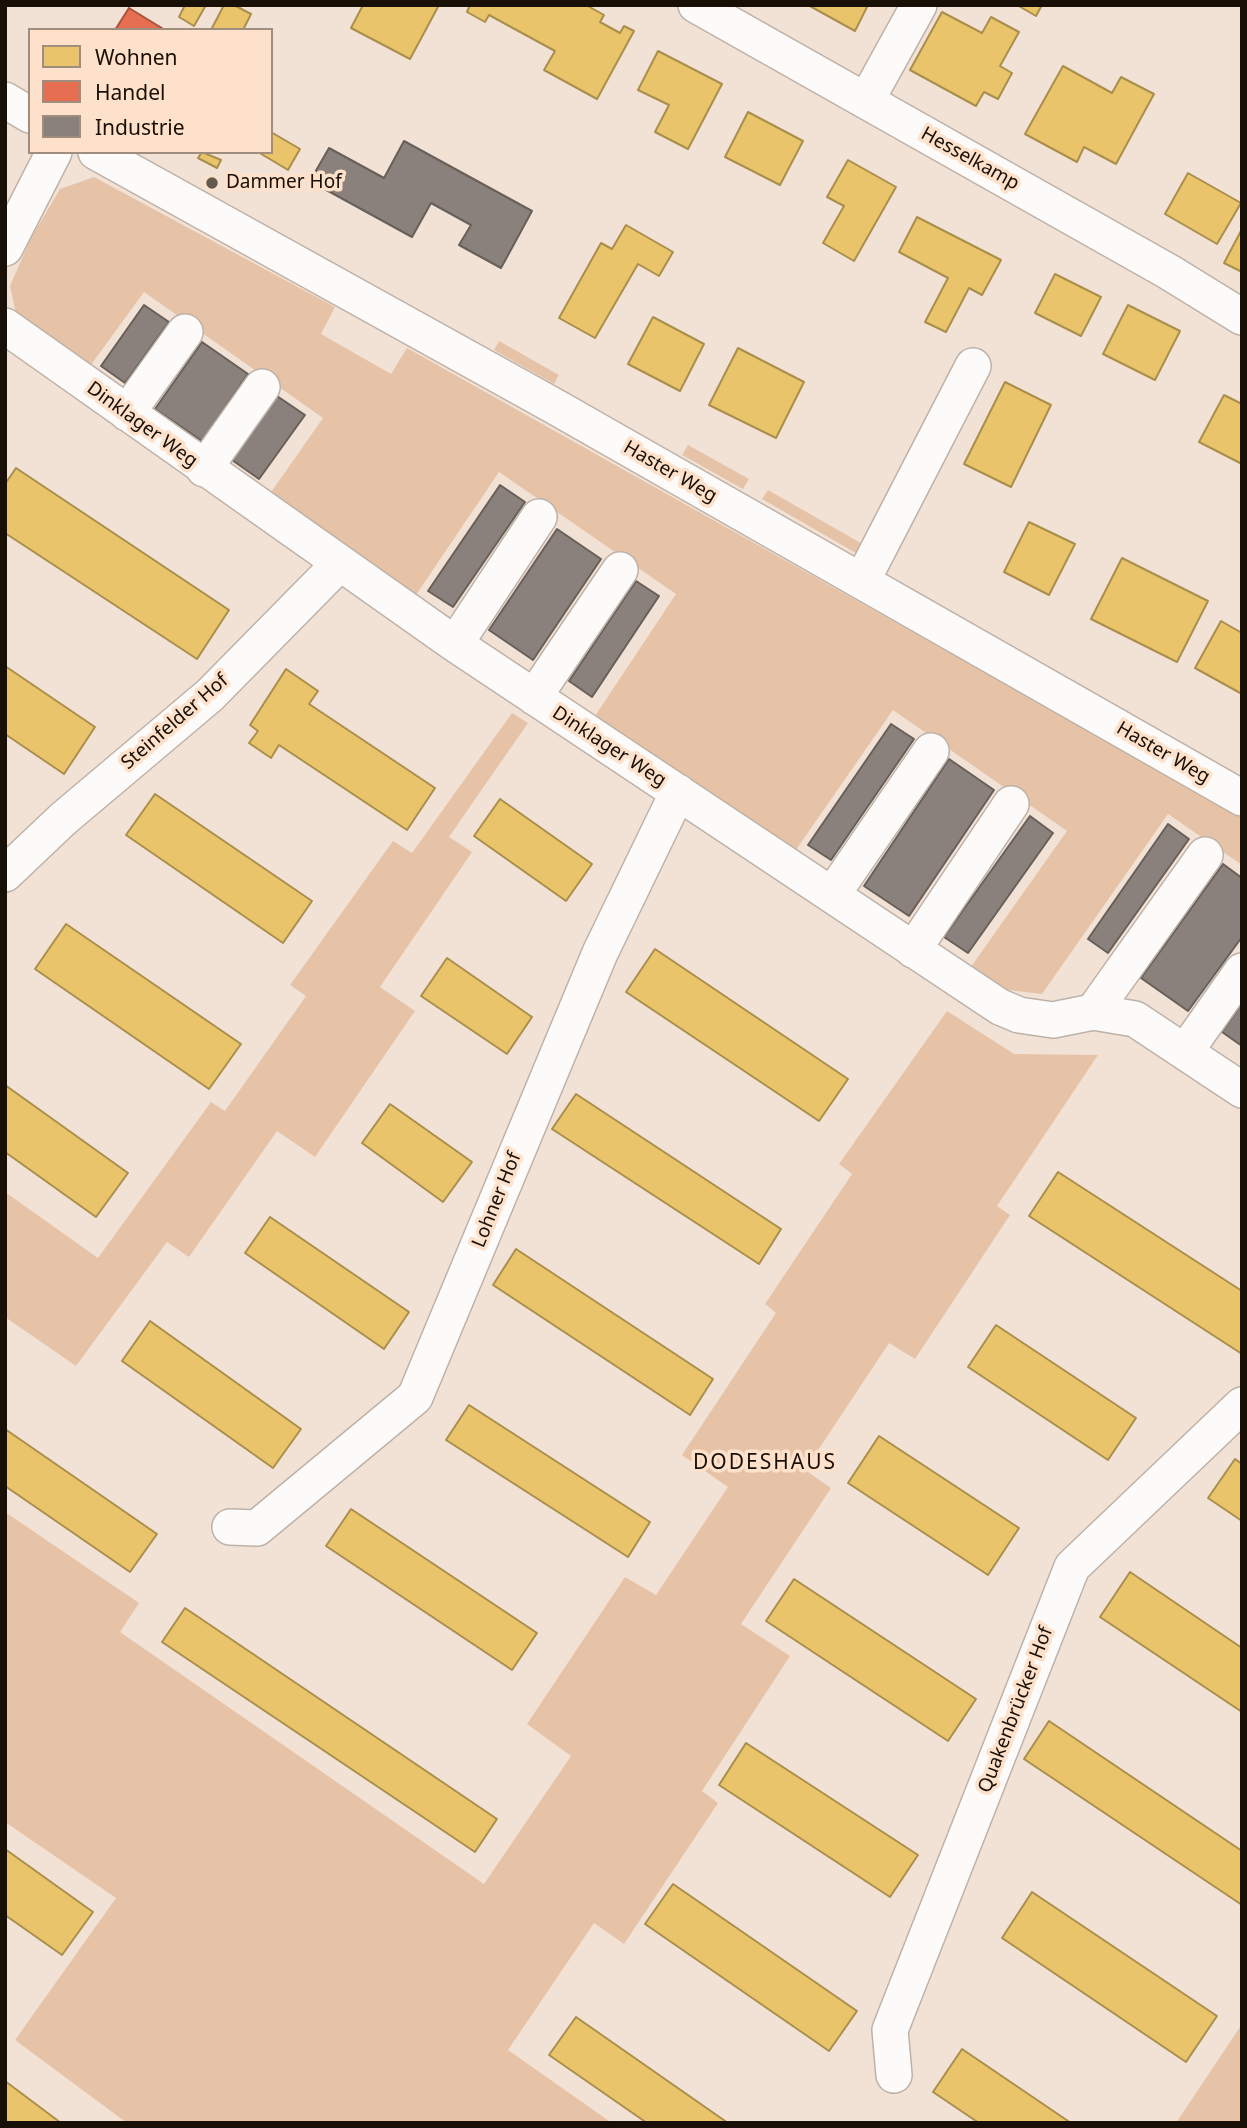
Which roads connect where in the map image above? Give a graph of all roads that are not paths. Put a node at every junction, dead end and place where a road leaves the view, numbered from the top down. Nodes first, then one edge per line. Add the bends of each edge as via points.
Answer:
1 (696, 5) edge
2 (919, 5) edge
3 (739, 16) edge
4 (5, 100) edge
5 (866, 101) junction
6 (28, 114) edge
7 (53, 154) edge
8 (100, 154) edge
9 (5, 248) edge
10 (1242, 317) edge
11 (5, 326) edge
12 (185, 332) dead end
13 (973, 366) dead end
14 (262, 387) dead end
15 (127, 413) junction
16 (204, 469) junction
17 (539, 517) dead end
18 (339, 564) junction
19 (620, 570) dead end
20 (862, 581) junction
21 (455, 644) junction
22 (534, 697) junction
23 (931, 751) dead end
24 (678, 792) junction
25 (1242, 798) edge
26 (1011, 804) dead end
27 (1205, 855) dead end
28 (5, 874) edge
29 (832, 895) junction
30 (913, 950) junction
31 (1242, 971) edge
32 (1093, 1012) junction
33 (1185, 1052) junction
34 (1242, 1090) edge
35 (1242, 1405) edge
36 (230, 1527) dead end
37 (894, 2075) dead end

1 - 3 street, Hesselkamp
2 - 5 street
3 - 5 street, Hesselkamp
4 - 6 street
5 - 10 street, Hesselkamp
7 - 9 street
8 - 20 street, Haster Weg
11 - 15 street, Dinklager Weg
12 - 15 street
13 - 20 street
14 - 16 street
15 - 16 street, Dinklager Weg
16 - 18 street, Dinklager Weg
17 - 21 street
18 - 21 street, Dinklager Weg
18 - 28 street, Steinfelder Hof via 210,695
19 - 22 street
20 - 25 street, Haster Weg
21 - 22 street, Dinklager Weg
22 - 24 street, Dinklager Weg
23 - 29 street
24 - 29 street, Dinklager Weg
24 - 36 street, Lohner Hof via 600,953 415,1397 257,1528
26 - 30 street
27 - 32 street
29 - 30 street, Dinklager Weg
30 - 32 street, Dinklager Weg via 1019,1016 1053,1020
31 - 33 street
32 - 33 street, Dinklager Weg via 1135,1020
33 - 34 street, Dinklager Weg
35 - 37 street, Quakenbrücker Hof via 1072,1567 890,2030

